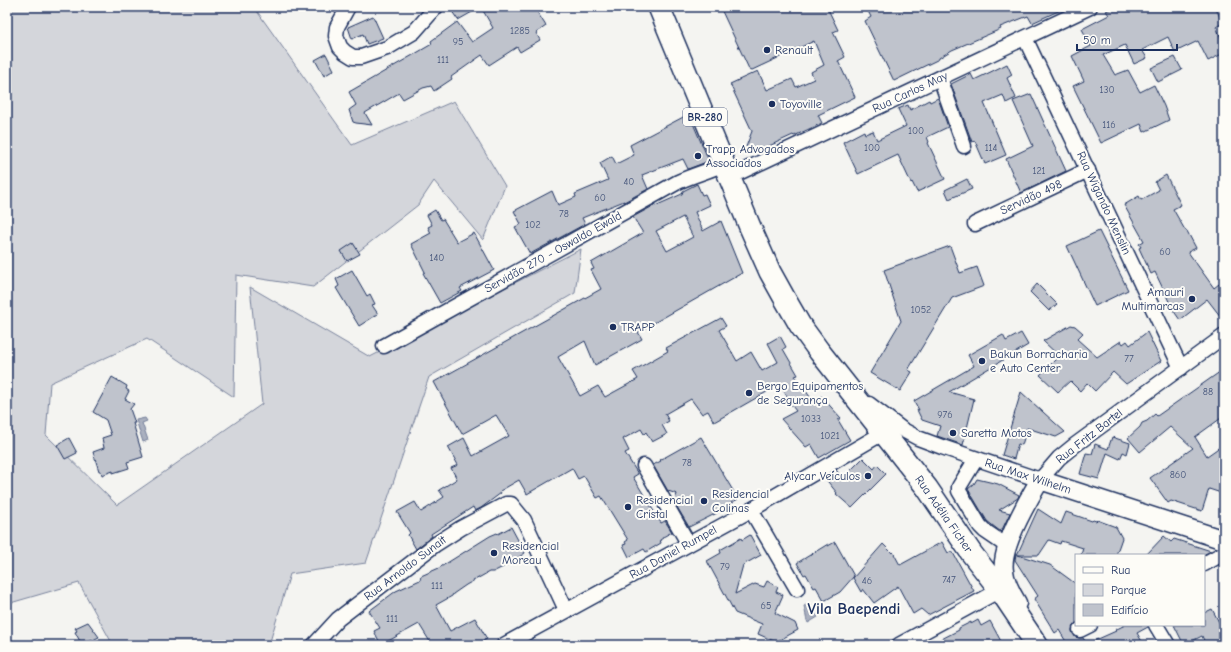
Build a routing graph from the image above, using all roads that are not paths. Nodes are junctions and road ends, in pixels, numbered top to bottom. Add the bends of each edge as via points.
1 (348, 7) edge
2 (436, 7) edge
3 (660, 7) edge
4 (1090, 7) edge
5 (1025, 38) junction
6 (940, 78) junction
7 (964, 146) dead end
8 (1088, 170) junction
9 (727, 171) junction
10 (975, 224) dead end
11 (1224, 336) edge
12 (384, 346) dead end
13 (1181, 368) junction
14 (846, 386) junction
15 (883, 433) junction
16 (976, 459) junction
17 (644, 466) dead end
18 (1040, 480) junction
19 (751, 510) junction
20 (1224, 540) edge
21 (688, 543) junction
22 (1007, 546) junction
23 (1224, 553) edge
24 (1205, 563) edge
25 (798, 589) dead end
26 (1000, 590) junction
27 (566, 610) junction
28 (1020, 619) junction
29 (1157, 626) edge
30 (314, 645) edge
31 (504, 645) edge
32 (899, 645) edge
33 (1036, 645) edge
34 (1168, 645) edge

1 - 2 street via 337,27 336,36 340,47 353,57 361,57 387,48 414,32
3 - 9 highway, BR-280
4 - 5 street, Rua Carlos May
5 - 6 street, Rua Carlos May
5 - 8 street, Rua Wigando Menslin
6 - 7 street
6 - 9 street, Rua Carlos May
8 - 10 street, Servidão 498
8 - 13 street, Rua Wigando Menslin
9 - 12 street, Servidão 270 - Oswaldo Ewald via 704,173 678,182
9 - 14 highway, BR-280 via 784,299 800,325
11 - 13 street, Rua Fritz Bartel
13 - 18 street, Rua Fritz Bartel via 1075,445 1059,458
14 - 15 highway, Rua Adélia Ficher
14 - 16 street, Rua Max Wilhelm via 903,430
15 - 19 street, Rua Daniel Rumpel
15 - 26 highway, Rua Adélia Ficher
16 - 18 street, Rua Max Wilhelm
16 - 22 street via 959,491 980,526
17 - 21 street
18 - 20 main road, Rua Max Wilhelm
18 - 22 main road, Rua Fritz Bartel
19 - 21 street, Rua Daniel Rumpel
19 - 25 street
21 - 27 street, Rua Daniel Rumpel
22 - 28 main road, Rua Fritz Bartel via 1004,571 1017,603
23 - 24 street
26 - 28 highway, Rua Adélia Ficher
26 - 32 street
27 - 30 street, Rua Arnoldo Sunait via 524,520 511,504 506,504 436,544 338,619
27 - 31 street, Rua Daniel Rumpel
28 - 33 highway, Rua Adélia Ficher
29 - 34 street

